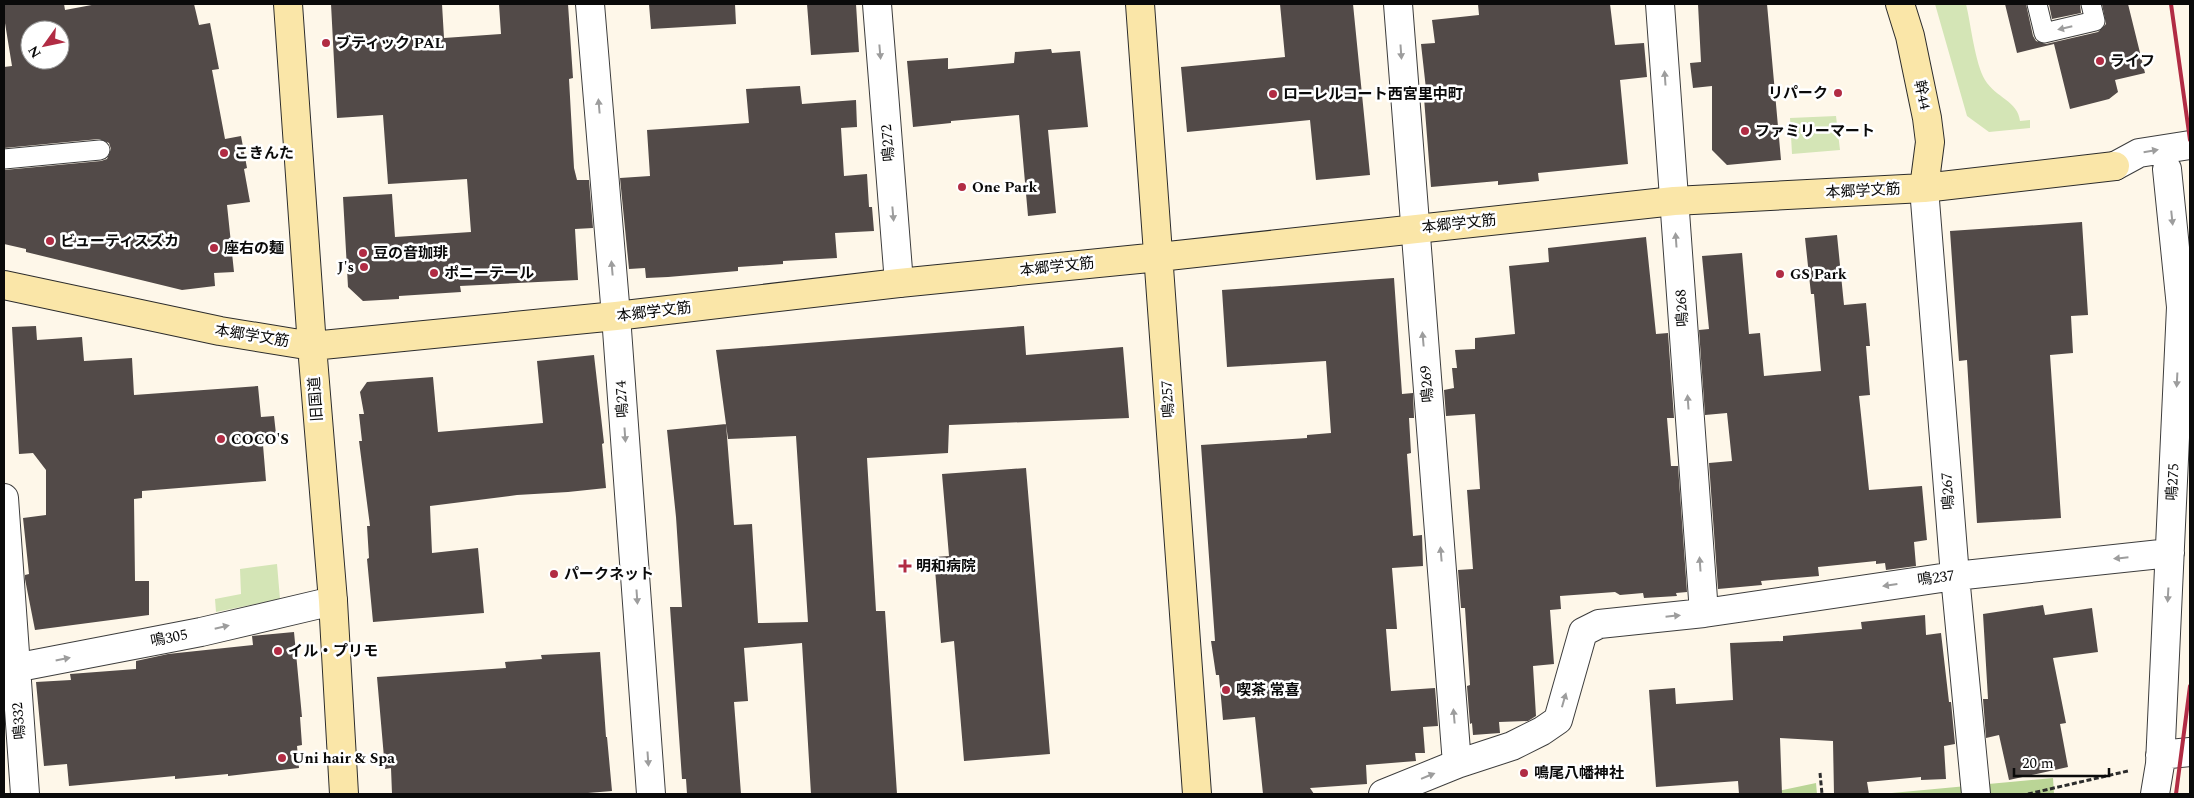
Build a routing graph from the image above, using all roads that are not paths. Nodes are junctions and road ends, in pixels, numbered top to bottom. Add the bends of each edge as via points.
1 (288, 4) edge
2 (590, 4) edge
3 (876, 4) edge
4 (1140, 4) edge
5 (1398, 4) edge
6 (1660, 4) edge
7 (1900, 4) edge
8 (2037, 4) edge
9 (2091, 4) edge
10 (2190, 145) edge
11 (100, 150) dead end
12 (4, 159) edge
13 (2115, 166) junction
14 (2179, 168) edge
15 (1924, 188) junction
16 (1674, 201) junction
17 (1414, 229) junction
18 (1159, 257) junction
19 (899, 283) junction
20 (4, 284) edge
21 (616, 316) junction
22 (312, 346) junction
23 (4, 498) edge
24 (2170, 552) junction
25 (1954, 576) junction
26 (333, 601) junction
27 (1704, 613) junction
28 (9, 669) edge
29 (2190, 752) edge
30 (2160, 760) junction
31 (1458, 764) junction
32 (25, 794) edge
33 (344, 794) edge
34 (651, 794) edge
35 (1196, 794) edge
36 (1383, 794) edge
37 (1976, 794) edge
38 (2154, 794) edge

1 - 22 street, 旧国道
21 -> 2 street, 鳴274
3 -> 19 street, 鳴272
4 - 18 street, 鳴257
5 -> 17 street, 鳴269
16 -> 6 street, 鳴268
7 - 15 street, 幹44 via 1927,118 1930,142
9 -> 8 lane via 2095,21 2044,33
13 -> 10 street, 本郷学文筋 via 2139,153
11 - 12 lane
13 - 14 street, 本郷学文筋 via 2140,172
13 - 15 street, 本郷学文筋
14 -> 24 street, 鳴275 via 2181,307
15 - 16 street, 本郷学文筋
15 - 25 street, 鳴267
16 - 17 street, 本郷学文筋
27 -> 16 street, 鳴268
17 - 18 street, 本郷学文筋
31 -> 17 street, 鳴269
18 - 19 street, 本郷学文筋
18 - 35 street, 鳴257
19 - 21 street, 本郷学文筋
20 - 22 street, 本郷学文筋 via 220,331
21 - 22 street, 本郷学文筋
21 -> 34 street, 鳴274
22 - 26 street, 旧国道
23 - 28 street, 鳴332
24 -> 25 street, 鳴237
24 -> 30 street, 鳴275
25 -> 27 street, 鳴237
25 - 37 street, 鳴267
28 -> 26 street, 鳴305 via 201,632
26 - 33 street, 旧国道
31 -> 27 street, 鳴237 via 1512,746 1558,720 1583,632 1599,624
28 - 32 street, 鳴332
29 - 30 street
30 - 38 street, 鳴275
36 -> 31 street, 鳴237

